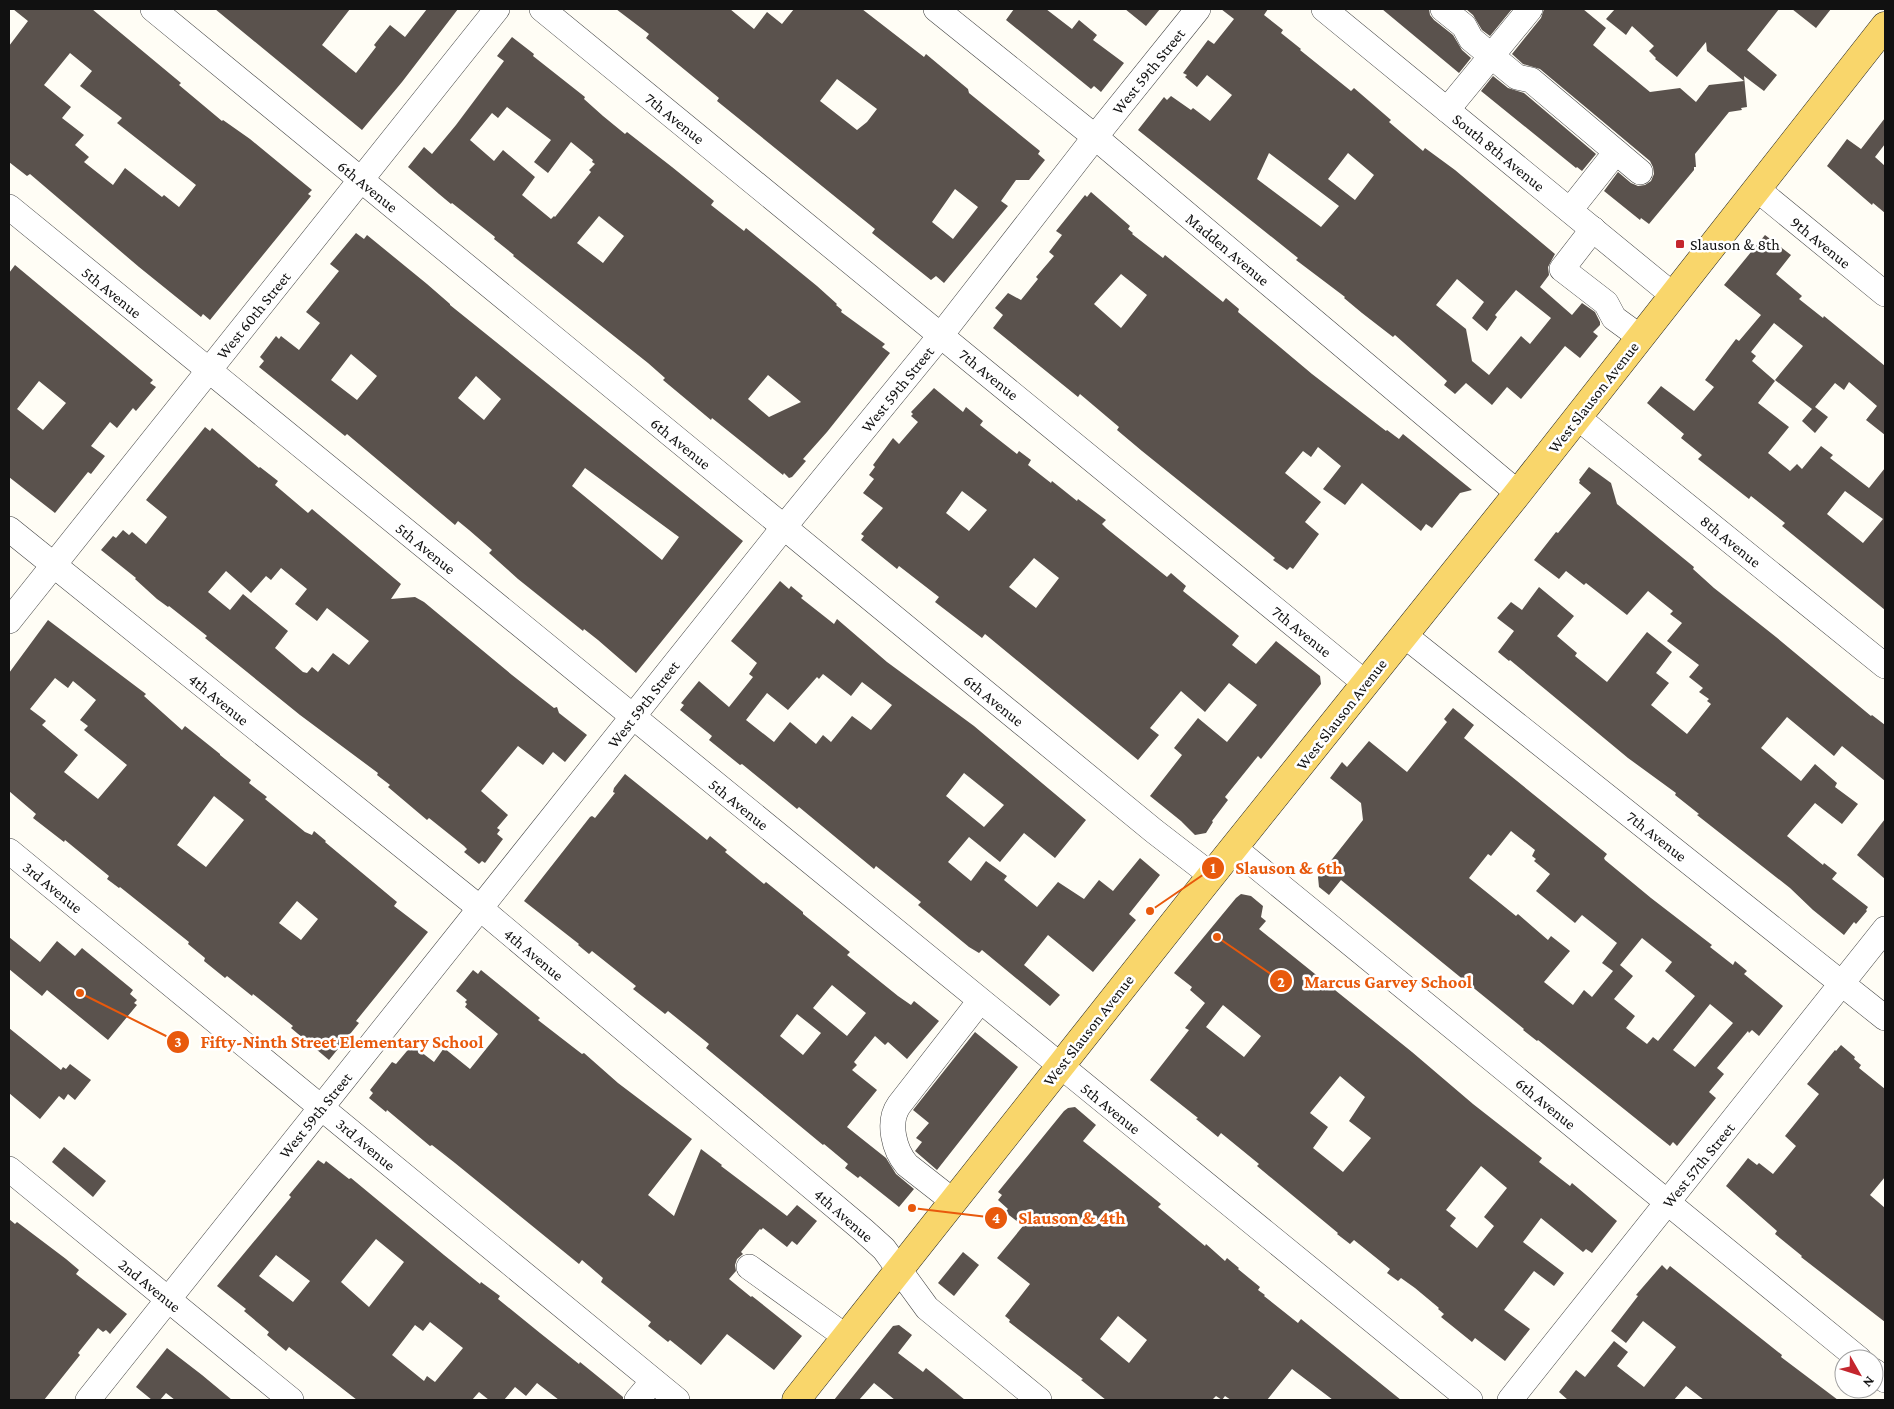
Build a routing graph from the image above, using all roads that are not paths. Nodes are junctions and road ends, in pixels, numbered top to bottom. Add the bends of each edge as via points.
1 (153, 9) edge
2 (497, 9) edge
3 (542, 9) edge
4 (936, 9) edge
5 (1198, 9) edge
6 (1325, 9) edge
7 (1443, 9) edge
8 (1530, 9) edge
9 (1885, 26) edge
10 (1492, 56) junction
11 (1448, 110) junction
12 (1095, 137) junction
13 (1616, 152) junction
14 (1640, 172) dead end
15 (361, 180) junction
16 (1758, 190) junction
17 (9, 208) edge
18 (1570, 210) junction
19 (1593, 229) junction
20 (1885, 294) edge
21 (1674, 296) junction
22 (940, 335) junction
23 (1640, 337) junction
24 (208, 370) junction
25 (1578, 416) junction
26 (1518, 493) junction
27 (784, 527) junction
28 (9, 528) edge
29 (53, 565) junction
30 (9, 621) edge
31 (1404, 635) junction
32 (1885, 666) edge
33 (1365, 683) junction
34 (633, 716) junction
35 (1234, 848) junction
36 (9, 851) edge
37 (1211, 875) junction
38 (481, 910) junction
39 (1885, 929) edge
40 (1842, 983) junction
41 (980, 1001) junction
42 (1885, 1018) edge
43 (1060, 1066) junction
44 (321, 1107) junction
45 (9, 1169) edge
46 (954, 1201) junction
47 (1668, 1202) junction
48 (750, 1267) dead end
49 (899, 1270) junction
50 (168, 1300) junction
51 (846, 1336) junction
52 (1847, 1349) edge
53 (653, 1381) junction
54 (88, 1400) edge
55 (291, 1400) edge
56 (638, 1400) edge
57 (677, 1400) edge
58 (796, 1400) edge
59 (1039, 1400) edge
60 (1470, 1400) edge
61 (1510, 1400) edge

1 - 15 street, 6th Avenue
2 - 15 street, West 60th Street
3 - 22 street, 7th Avenue
4 - 12 street, Madden Avenue
5 - 12 street, West 59th Street
6 - 11 street, South 8th Avenue
7 - 10 street
8 - 10 street
9 - 16 main road, West Slauson Avenue
10 - 11 street
10 - 13 street via 1517,76 1531,80
11 - 18 street, South 8th Avenue
12 - 22 street, West 59th Street
12 - 26 street, Madden Avenue
13 - 14 street
13 - 18 street
15 - 24 street, West 60th Street
15 - 27 street, 6th Avenue
16 - 20 street, 9th Avenue
16 - 21 main road, West Slauson Avenue
17 - 24 street, 5th Avenue
18 - 19 street, South 8th Avenue
19 - 21 street, South 8th Avenue
19 - 23 street via 1562,269 1606,303 1614,318
21 - 23 main road, West Slauson Avenue
22 - 27 street, West 59th Street
22 - 33 street, 7th Avenue
23 - 25 main road, West Slauson Avenue
24 - 29 street, West 60th Street
24 - 34 street, 5th Avenue
25 - 26 main road, West Slauson Avenue
25 - 32 street, 8th Avenue
26 - 31 main road, West Slauson Avenue
27 - 34 street, West 59th Street
27 - 37 street, 6th Avenue
28 - 29 street, 4th Avenue
29 - 30 street, West 60th Street
29 - 38 street, 4th Avenue
31 - 33 main road, West Slauson Avenue
31 - 40 street, 7th Avenue
33 - 35 main road, West Slauson Avenue
34 - 38 street, West 59th Street
34 - 41 street, 5th Avenue
35 - 37 main road, West Slauson Avenue
35 - 47 street, 6th Avenue
36 - 44 street, 3rd Avenue
37 - 43 main road, West Slauson Avenue
38 - 44 street, West 59th Street
38 - 49 street, 4th Avenue via 863,1230 884,1249
39 - 40 street, West 57th Street
40 - 42 street, 7th Avenue
40 - 47 street, West 57th Street
41 - 43 street, 5th Avenue
41 - 46 street via 899,1105 893,1118 895,1140 902,1160
43 - 46 main road, West Slauson Avenue
43 - 60 street, 5th Avenue
44 - 50 street, West 59th Street
44 - 53 street, 3rd Avenue
45 - 50 street, 2nd Avenue
46 - 49 main road, West Slauson Avenue
47 - 52 street, 6th Avenue
47 - 61 street, West 57th Street
48 - 51 street
49 - 51 main road, West Slauson Avenue
49 - 59 street, 4th Avenue via 928,1308
50 - 54 street, West 59th Street
50 - 55 street, 2nd Avenue
51 - 58 main road, West Slauson Avenue
53 - 56 street
53 - 57 street, 3rd Avenue

